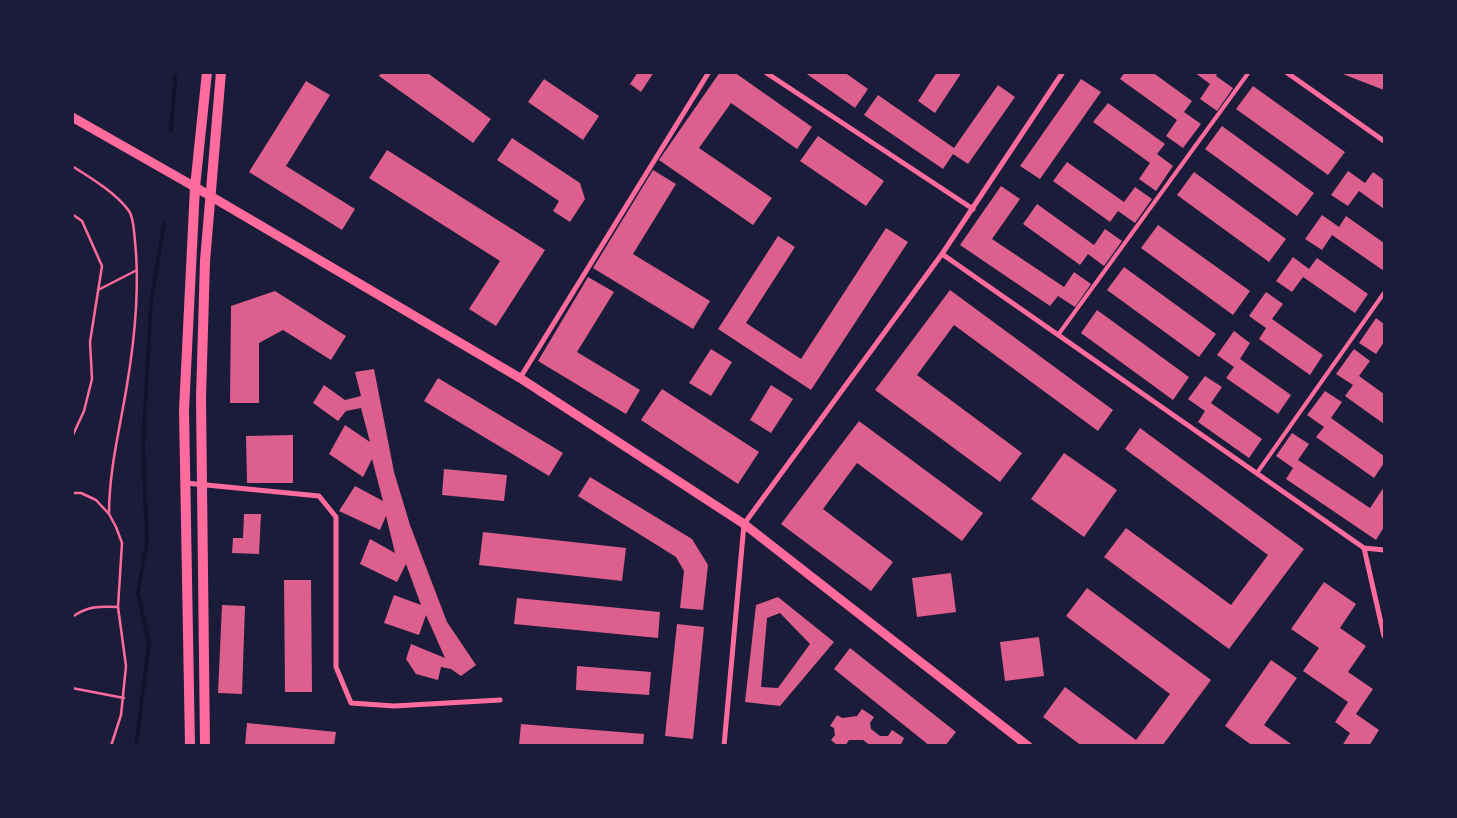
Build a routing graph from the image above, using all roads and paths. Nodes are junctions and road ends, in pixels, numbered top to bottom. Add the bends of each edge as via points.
1 (207, 72) edge
2 (222, 72) edge
3 (709, 72) edge
4 (765, 72) edge
5 (1063, 72) edge
6 (1249, 72) edge
7 (1286, 72) edge
8 (72, 117) edge
9 (1384, 142) edge
10 (72, 166) edge
11 (195, 187) junction
12 (212, 196) junction
13 (973, 209) junction
14 (72, 214) edge
15 (942, 254) junction
16 (138, 270) junction
17 (98, 290) junction
18 (1384, 293) edge
19 (1058, 335) junction
20 (520, 378) junction
21 (72, 437) edge
22 (1257, 473) junction
23 (186, 483) junction
24 (203, 485) junction
25 (72, 493) edge
26 (109, 514) junction
27 (744, 524) junction
28 (1364, 548) junction
29 (1384, 550) edge
30 (118, 607) junction
31 (72, 617) edge
32 (1384, 636) edge
33 (72, 688) edge
34 (124, 698) junction
35 (500, 700) dead end
36 (111, 746) edge
37 (190, 746) edge
38 (205, 746) edge
39 (724, 746) edge
40 (1028, 746) edge

1 - 11 main road
2 - 12 main road
3 - 20 street
4 - 13 street
5 - 13 street
6 - 19 lane
7 - 9 street
8 - 11 street
10 - 16 path via 109,192 130,212
11 - 12 street
11 - 23 main road via 184,410
12 - 20 street
12 - 24 main road via 201,398
13 - 15 street
14 - 17 path via 82,220 102,266
15 - 19 street
15 - 27 street
16 - 17 path
16 - 26 path via 138,296 113,460
17 - 21 path via 90,342 92,379 84,411
18 - 22 lane
19 - 22 street
20 - 27 street
22 - 28 street
23 - 24 street
23 - 37 main road
24 - 35 street via 319,496 336,517 336,667 351,703 394,706
24 - 38 main road
25 - 26 path via 81,493 96,500
26 - 30 path via 122,543
27 - 39 street
27 - 40 street
28 - 29 street
28 - 32 street
30 - 31 path via 98,606
30 - 34 path via 126,666
33 - 34 path
34 - 36 path

